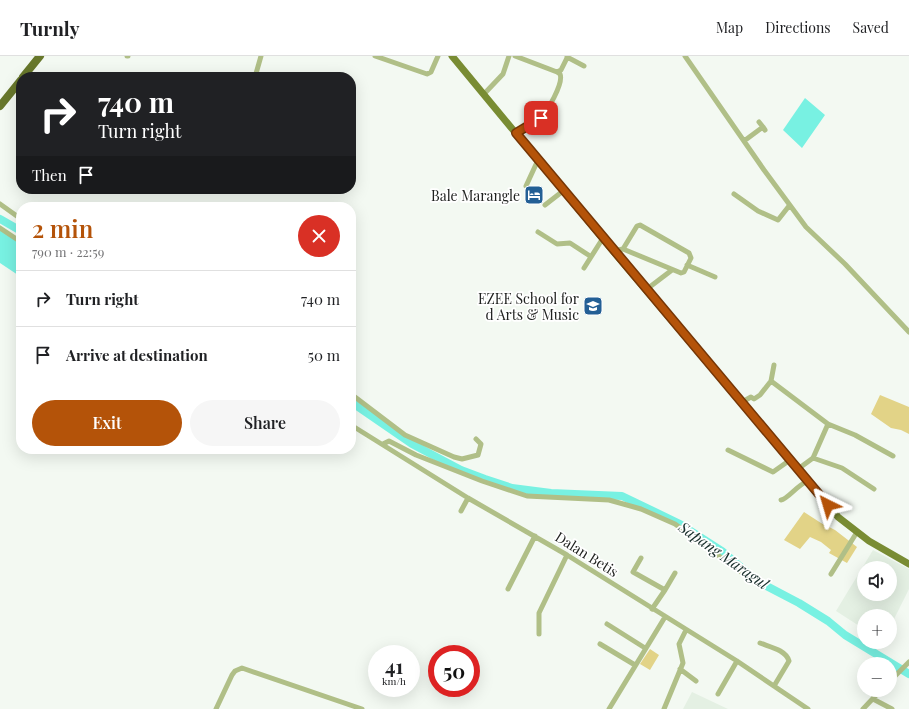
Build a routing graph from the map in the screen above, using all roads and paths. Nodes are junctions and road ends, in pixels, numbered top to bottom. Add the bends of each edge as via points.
1 (40, 56) edge
2 (261, 56) edge
3 (375, 56) edge
4 (438, 56) edge
5 (452, 56) edge
6 (509, 56) edge
7 (515, 56) edge
8 (686, 56) edge
9 (522, 57) edge
10 (568, 57) edge
11 (584, 66) dead end
12 (27, 72) edge
13 (256, 72) edge
14 (557, 72) junction
15 (16, 86) edge
16 (484, 94) junction
17 (0, 106) edge
18 (759, 122) dead end
19 (516, 133) junction
20 (744, 141) junction
21 (538, 160) junction
22 (526, 186) dead end
23 (564, 191) junction
24 (734, 194) dead end
25 (0, 204) edge
26 (545, 206) dead end
27 (789, 206) junction
28 (16, 215) edge
29 (0, 228) edge
30 (538, 232) dead end
31 (603, 238) junction
32 (16, 239) edge
33 (623, 249) junction
34 (613, 251) junction
35 (590, 256) junction
36 (687, 265) junction
37 (584, 268) dead end
38 (672, 270) junction
39 (715, 277) dead end
40 (647, 289) junction
41 (909, 332) edge
42 (774, 365) dead end
43 (771, 381) junction
44 (356, 398) edge
45 (742, 402) junction
46 (828, 424) junction
47 (356, 428) edge
48 (476, 440) dead end
49 (383, 444) junction
50 (728, 450) dead end
51 (893, 456) dead end
52 (813, 458) junction
53 (790, 460) junction
54 (798, 468) junction
55 (808, 480) junction
56 (874, 489) dead end
57 (468, 498) junction
58 (781, 500) dead end
59 (461, 511) dead end
60 (857, 532) junction
61 (535, 536) junction
62 (567, 555) junction
63 (641, 558) dead end
64 (909, 564) edge
65 (675, 573) dead end
66 (831, 574) dead end
67 (759, 585) dead end
68 (508, 589) dead end
69 (664, 590) junction
70 (652, 609) junction
71 (665, 617) junction
72 (607, 624) dead end
73 (686, 630) junction
74 (539, 634) dead end
75 (760, 643) dead end
76 (600, 644) dead end
77 (646, 648) junction
78 (737, 661) junction
79 (908, 664) edge
80 (635, 665) junction
81 (680, 669) junction
82 (897, 674) edge
83 (696, 680) dead end
84 (774, 686) junction
85 (718, 694) dead end
86 (873, 699) joint
87 (216, 709) edge
88 (362, 709) edge
89 (609, 709) edge
90 (664, 709) edge
91 (808, 709) edge
92 (863, 709) edge
93 (892, 709) edge

1 - 12 highway
2 - 13 street
3 - 4 street via 427,74 432,72
5 - 16 main road
6 - 16 street via 503,74
7 - 9 street
8 - 20 street
9 - 14 street
10 - 11 street
10 - 14 street via 562,70
14 - 19 street via 561,80 548,109 534,123
15 - 17 highway
16 - 19 main road
18 - 20 street via 764,128
19 - 21 main road
20 - 27 street
21 - 22 street
21 - 23 main road
23 - 26 street
23 - 31 main road
24 - 27 street via 758,211 778,220
25 - 28 street
27 - 41 street via 806,227
29 - 32 street
30 - 35 street via 557,244 570,243
31 - 34 main road
31 - 35 street
33 - 34 street
33 - 36 street via 637,226 642,226 692,255
33 - 38 street
34 - 40 main road
35 - 37 street
36 - 38 street via 681,273
36 - 39 street
38 - 40 street
40 - 45 main road
42 - 43 street
43 - 45 street via 760,395
43 - 46 street
44 - 48 street via 405,435 454,458 462,459 478,454 481,444
45 - 53 main road
46 - 51 street
46 - 52 street
47 - 49 street, Dalan Betis
49 - 57 street, Dalan Betis
49 - 67 street via 389,441 482,482 527,496 609,500 641,509 675,524
50 - 53 street via 774,472
52 - 54 street
52 - 56 street via 842,468
53 - 54 main road
54 - 55 main road
55 - 58 street via 795,487 784,500
55 - 60 main road via 838,517
57 - 59 street
57 - 61 street, Dalan Betis
60 - 64 main road
60 - 66 street
61 - 62 street, Dalan Betis
61 - 68 street
62 - 70 street, Dalan Betis
62 - 74 street via 539,612
63 - 69 street via 633,572
65 - 69 street
69 - 70 street
70 - 71 street, Dalan Betis
71 - 73 street, Dalan Betis
71 - 77 street
72 - 77 street
73 - 78 street, Dalan Betis
73 - 81 street via 680,640 683,660
75 - 84 street via 788,657 789,661
76 - 80 street
77 - 80 street
78 - 84 street, Dalan Betis
78 - 85 street
79 - 82 street
80 - 89 street
81 - 83 street
81 - 90 street
84 - 91 street, Dalan Betis
86 - 92 street
86 - 93 street
87 - 88 street via 235,671 242,668

